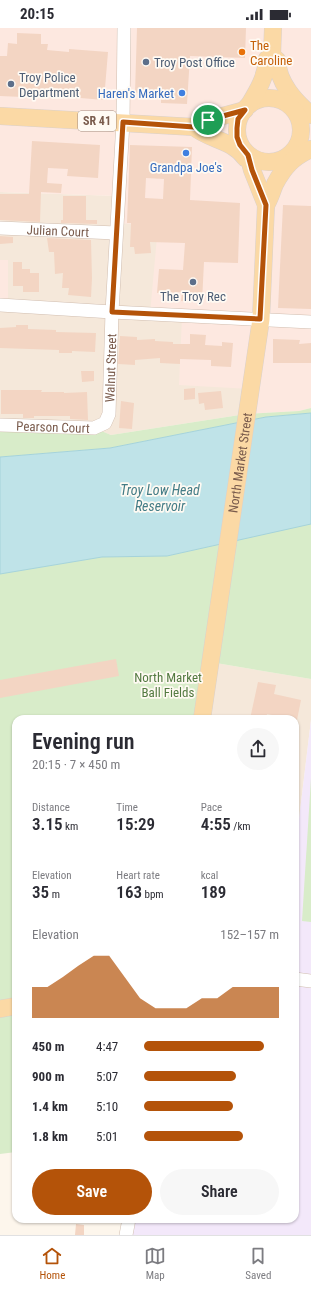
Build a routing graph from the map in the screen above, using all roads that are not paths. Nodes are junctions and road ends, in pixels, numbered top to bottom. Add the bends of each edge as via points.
1 (124, 28) edge
2 (273, 28) edge
3 (272, 56) junction
4 (247, 107) junction
5 (303, 115) edge
6 (0, 116) edge
7 (123, 122) junction
8 (194, 127) junction
9 (243, 154) junction
10 (295, 156) edge
11 (266, 205) junction
12 (0, 228) edge
13 (116, 233) junction
14 (0, 305) edge
15 (112, 312) junction
16 (260, 319) junction
17 (311, 322) edge
18 (105, 423) joint
19 (0, 425) edge
20 (203, 715) edge
21 (299, 980) edge
22 (311, 981) edge
23 (12, 1007) edge
24 (0, 1009) edge
25 (128, 1223) edge
26 (126, 1235) edge

1 - 7 street, Walnut Street
2 - 3 main road
3 - 4 main road via 268,59 257,92
3 - 5 main road via 277,60 277,67
4 - 5 main road via 259,100 270,98 280,100
4 - 8 main road
4 - 9 main road via 238,119 237,128 237,137
5 - 10 main road
6 - 7 main road, SR 41
7 - 8 main road, SR 41
7 - 13 street, Walnut Street
8 - 9 main road
9 - 10 main road via 268,162
9 - 11 main road
10 - 11 main road
11 - 16 main road, North Market Street
12 - 13 street, Julian Court
13 - 15 street, Walnut Street
14 - 15 street
15 - 16 street
15 - 18 street, Walnut Street via 110,414
16 - 17 street
16 - 20 main road, North Market Street
18 - 19 street, Pearson Court via 94,428
21 - 22 street
23 - 24 main road
25 - 26 street

